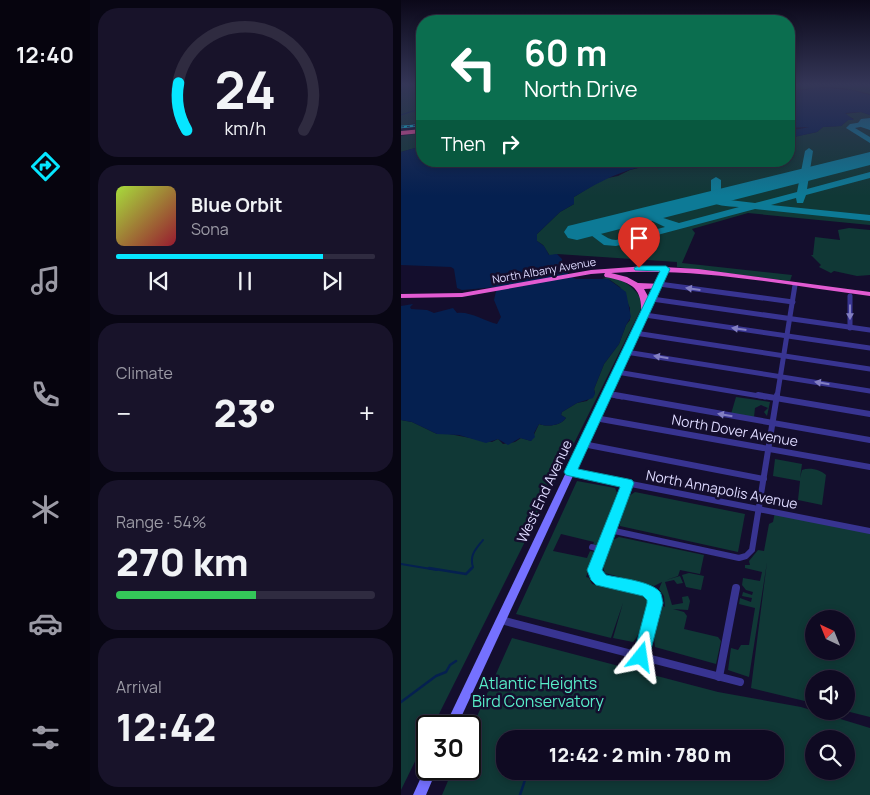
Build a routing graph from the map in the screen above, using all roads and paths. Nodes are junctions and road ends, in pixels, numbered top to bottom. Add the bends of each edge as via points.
1 (416, 131) edge
2 (401, 132) edge
3 (665, 271) junction
4 (585, 275) junction
5 (634, 285) junction
6 (659, 285) junction
7 (795, 286) junction
8 (870, 294) edge
9 (850, 296) junction
10 (401, 298) edge
11 (870, 298) edge
12 (652, 299) junction
13 (793, 302) junction
14 (645, 315) junction
15 (790, 319) junction
16 (850, 328) junction
17 (870, 330) edge
18 (635, 333) junction
19 (787, 336) junction
20 (870, 348) edge
21 (626, 352) junction
22 (784, 356) junction
23 (870, 369) edge
24 (617, 372) junction
25 (781, 376) junction
26 (870, 391) edge
27 (607, 394) junction
28 (777, 399) junction
29 (870, 414) edge
30 (595, 418) junction
31 (773, 423) junction
32 (870, 440) edge
33 (583, 444) junction
34 (769, 449) junction
35 (870, 467) edge
36 (570, 472) junction
37 (764, 478) junction
38 (628, 483) junction
39 (758, 509) junction
40 (610, 530) junction
41 (870, 531) edge
42 (591, 549) dead end
43 (601, 551) junction
44 (736, 588) dead end
45 (501, 620) junction
46 (641, 657) junction
47 (719, 677) junction
48 (740, 682) dead end
49 (456, 715) edge
50 (426, 780) edge
51 (419, 795) edge

1 - 2 highway
3 - 4 highway, North Albany Avenue
3 - 6 main road, West End Avenue
3 - 7 highway, North Albany Avenue
4 - 5 highway via 620,276
4 - 10 highway, North Albany Avenue via 456,299
5 - 6 highway
5 - 14 highway via 645,297
6 - 12 main road, West End Avenue
13 -> 6 street
7 - 8 highway, North Albany Avenue
7 - 9 highway, North Albany Avenue
7 - 13 street
9 - 11 highway, North Albany Avenue
9 -> 16 street
12 - 14 main road, West End Avenue
12 - 15 street
13 - 15 street
14 - 18 main road, West End Avenue
19 -> 14 street
15 - 16 street
15 - 19 street
16 - 17 street
18 - 21 main road, West End Avenue
18 - 22 street
19 - 20 street
19 - 22 street
21 - 24 main road, West End Avenue
25 -> 21 street
22 - 23 street
22 - 25 street
24 - 27 main road, West End Avenue
24 - 28 street
26 -> 25 street
25 - 28 street
27 - 30 main road, West End Avenue
31 -> 27 street
28 - 29 street
28 - 31 street
30 - 33 main road, West End Avenue
30 - 34 street, North Dover Avenue
31 - 32 street
31 - 34 street
33 - 36 main road, West End Avenue
33 - 37 street
34 - 35 street, North Dover Avenue
34 - 37 street
36 - 38 street, North Annapolis Avenue
36 - 45 main road, West End Avenue
37 - 39 street
38 - 39 street, North Annapolis Avenue
38 - 40 street
39 - 40 street via 751,550 741,558 717,556
39 - 41 street, North Annapolis Avenue
40 - 43 street
42 - 43 street
43 - 46 street via 595,570 598,578 647,591 655,598
44 - 47 street
45 - 46 street
45 - 49 main road, West End Avenue
46 - 47 street
47 - 48 street
50 - 51 main road

